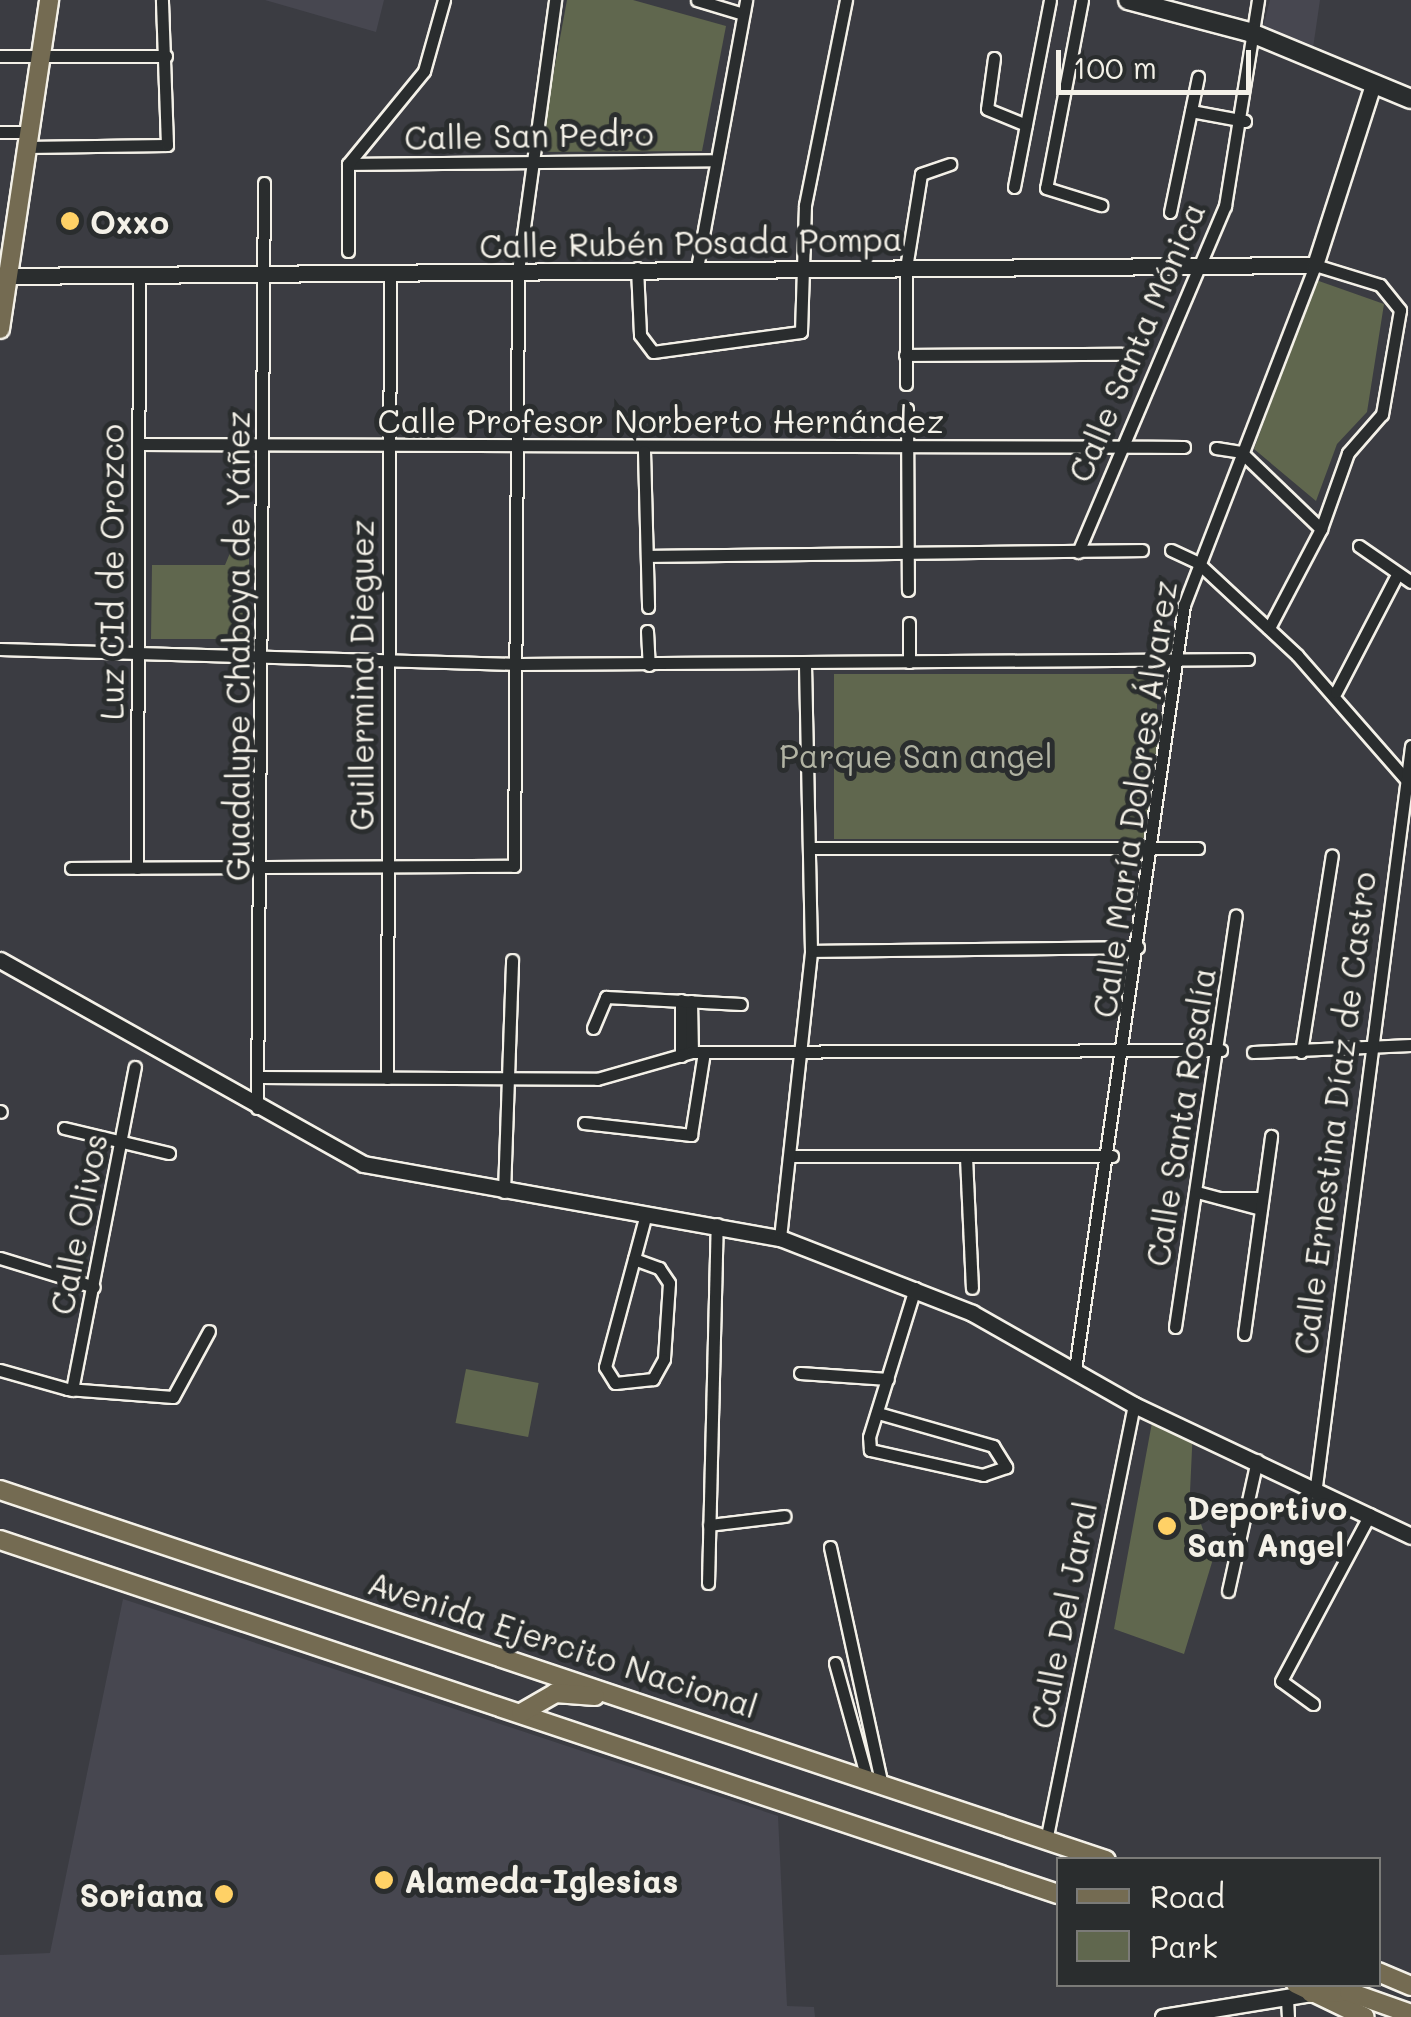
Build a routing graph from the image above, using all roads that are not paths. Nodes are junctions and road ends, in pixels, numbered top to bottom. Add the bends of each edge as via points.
1 (48, 0) edge
2 (162, 0) edge
3 (444, 0) edge
4 (555, 0) edge
5 (697, 0) edge
6 (746, 0) edge
7 (846, 0) edge
8 (1050, 0) edge
9 (1082, 0) edge
10 (1128, 0) edge
11 (1258, 0) edge
12 (1169, 5) edge
13 (743, 14) junction
14 (1249, 32) junction
15 (0, 56) edge
16 (40, 56) junction
17 (166, 56) junction
18 (994, 58) dead end
19 (1198, 77) dead end
20 (1373, 84) junction
21 (1411, 100) edge
22 (1191, 112) junction
23 (1245, 121) junction
24 (1026, 125) junction
25 (0, 132) edge
26 (26, 139) junction
27 (711, 160) junction
28 (526, 162) junction
29 (348, 164) junction
30 (950, 164) dead end
31 (264, 183) dead end
32 (1014, 187) dead end
33 (1101, 205) dead end
34 (1170, 212) dead end
35 (348, 252) dead end
36 (1204, 263) junction
37 (1314, 265) junction
38 (637, 268) junction
39 (697, 268) junction
40 (906, 268) junction
41 (804, 269) junction
42 (518, 271) junction
43 (390, 273) junction
44 (264, 274) junction
45 (4, 276) edge
46 (138, 276) junction
47 (0, 330) edge
48 (1121, 354) dead end
49 (905, 355) junction
50 (906, 384) dead end
51 (907, 409) dead end
52 (138, 444) junction
53 (266, 446) junction
54 (390, 447) junction
55 (1184, 447) dead end
56 (906, 448) junction
57 (1216, 448) dead end
58 (518, 450) junction
59 (644, 450) junction
60 (1118, 450) junction
61 (1242, 452) junction
62 (1322, 530) junction
63 (1359, 546) dead end
64 (1142, 550) dead end
65 (1171, 550) dead end
66 (1078, 552) junction
67 (908, 554) junction
68 (647, 556) junction
69 (1197, 562) junction
70 (1397, 575) junction
71 (1411, 582) edge
72 (908, 590) dead end
73 (648, 608) dead end
74 (908, 623) dead end
75 (1268, 628) junction
76 (647, 631) dead end
77 (0, 649) edge
78 (138, 652) junction
79 (264, 655) junction
80 (1174, 658) junction
81 (390, 659) junction
82 (1248, 659) dead end
83 (806, 662) junction
84 (909, 662) junction
85 (519, 664) junction
86 (649, 665) junction
87 (1336, 692) junction
88 (1411, 746) edge
89 (1407, 780) edge
90 (811, 848) junction
91 (1151, 848) junction
92 (1198, 848) dead end
93 (1332, 854) dead end
94 (71, 868) dead end
95 (137, 868) junction
96 (264, 870) junction
97 (388, 871) junction
98 (1236, 916) dead end
99 (1138, 947) junction
100 (811, 951) junction
101 (0, 960) edge
102 (512, 960) dead end
103 (686, 1001) junction
104 (742, 1004) dead end
105 (593, 1028) dead end
106 (1411, 1045) edge
107 (1221, 1050) junction
108 (1369, 1051) junction
109 (1126, 1052) junction
110 (1253, 1052) dead end
111 (1301, 1052) junction
112 (692, 1053) junction
113 (804, 1055) junction
114 (135, 1067) dead end
115 (260, 1077) junction
116 (387, 1078) junction
117 (508, 1082) junction
118 (257, 1108) junction
119 (584, 1123) dead end
120 (64, 1128) dead end
121 (1272, 1136) dead end
122 (122, 1144) junction
123 (168, 1153) dead end
124 (792, 1156) junction
125 (1112, 1156) junction
126 (966, 1157) junction
127 (504, 1192) junction
128 (1197, 1192) junction
129 (1262, 1204) junction
130 (646, 1214) junction
131 (717, 1224) junction
132 (780, 1238) junction
133 (0, 1258) edge
134 (634, 1259) junction
135 (94, 1288) junction
136 (915, 1288) junction
137 (972, 1288) dead end
138 (1175, 1327) dead end
139 (208, 1331) dead end
140 (1244, 1334) dead end
141 (0, 1370) edge
142 (1075, 1370) junction
143 (800, 1373) dead end
144 (888, 1379) junction
145 (72, 1390) junction
146 (1134, 1405) junction
147 (878, 1413) junction
148 (1256, 1460) junction
149 (1316, 1486) junction
150 (0, 1490) edge
151 (1370, 1514) junction
152 (784, 1516) dead end
153 (709, 1525) junction
154 (1411, 1536) edge
155 (0, 1540) edge
156 (830, 1546) dead end
157 (708, 1583) dead end
158 (1228, 1591) dead end
159 (835, 1662) dead end
160 (613, 1691) junction
161 (1313, 1704) dead end
162 (521, 1713) junction
163 (873, 1777) junction
164 (1047, 1836) junction
165 (1099, 1857) edge
166 (1056, 1893) edge
167 (1381, 1973) edge
168 (1411, 1986) edge
169 (1298, 1992) edge
170 (1216, 2013) edge
171 (1411, 2014) edge
172 (1163, 2017) edge
173 (1288, 2017) edge
174 (1366, 2017) edge

1 - 16 main road
2 - 17 street
3 - 29 street via 424,71
4 - 28 street
5 - 13 street
6 - 13 street
7 - 41 street via 805,206
8 - 24 street
9 - 33 street via 1046,188
10 - 12 main road
11 - 14 street, Calle Santa Mónica
12 - 14 main road
13 - 27 street
14 - 20 main road
14 - 23 street, Calle Santa Mónica
15 - 16 street
16 - 17 street
16 - 26 main road
17 - 26 street via 167,145
18 - 24 street via 987,109
19 - 22 street
20 - 21 main road
20 - 37 street, Calle María Dolores Álvarez
22 - 23 street
22 - 34 street
23 - 36 street, Calle Santa Mónica
24 - 32 street
25 - 26 street
26 - 45 main road
27 - 28 street, Calle San Pedro
27 - 39 street
28 - 29 street, Calle San Pedro
28 - 42 street
29 - 35 street
30 - 40 street via 920,174
31 - 44 street, Guadalupe Chaboya de Yáñez
36 - 37 street, Calle Rubén Posada Pompa
36 - 40 street, Calle Rubén Posada Pompa
36 - 60 street, Calle Santa Mónica
37 - 61 street, Calle María Dolores Álvarez
37 - 62 street, Calle Rubén Posada Pompa via 1380,285 1400,310 1384,406 1348,453
38 - 39 street, Calle Rubén Posada Pompa
38 - 41 street via 640,335 657,352 796,336
38 - 42 street, Calle Rubén Posada Pompa
39 - 41 street, Calle Rubén Posada Pompa
40 - 41 street, Calle Rubén Posada Pompa
40 - 49 street
42 - 43 street, Calle Rubén Posada Pompa
42 - 58 street
43 - 44 street, Calle Rubén Posada Pompa
43 - 54 street, Guillermina Dieguez
44 - 46 street, Calle Rubén Posada Pompa
44 - 53 street, Guadalupe Chaboya de Yáñez
45 - 46 street, Calle Rubén Posada Pompa
45 - 47 main road
46 - 52 street, Luz CId de Orozco
48 - 49 street
49 - 50 street
51 - 56 street
52 - 53 street, Calle Profesor Norberto Hernández
52 - 78 street, Luz CId de Orozco
53 - 54 street, Calle Profesor Norberto Hernández
53 - 79 street, Guadalupe Chaboya de Yáñez
54 - 58 street, Calle Profesor Norberto Hernández
54 - 81 street, Guillermina Dieguez
55 - 60 street, Calle Profesor Norberto Hernández
56 - 59 street, Calle Profesor Norberto Hernández
56 - 60 street, Calle Profesor Norberto Hernández
56 - 67 street
57 - 61 street
58 - 59 street, Calle Profesor Norberto Hernández
58 - 85 street
59 - 68 street
60 - 66 street, Calle Santa Mónica
61 - 62 street
61 - 69 street, Calle María Dolores Álvarez
62 - 75 street
63 - 70 street
64 - 66 street
65 - 69 street
66 - 67 street
67 - 68 street
67 - 72 street
68 - 73 street
69 - 75 street
69 - 80 street, Calle María Dolores Álvarez
70 - 71 street
70 - 87 street
74 - 84 street
75 - 87 street
76 - 86 street
77 - 78 street
78 - 79 street
78 - 95 street, Luz CId de Orozco
79 - 81 street
79 - 96 street, Guadalupe Chaboya de Yáñez
80 - 82 street
80 - 84 street
80 - 91 street, Calle María Dolores Álvarez
81 - 85 street
81 - 97 street, Guillermina Dieguez
83 - 84 street
83 - 86 street
83 - 90 street
85 - 86 street
85 - 97 street via 511,869
87 - 89 street
88 - 89 street, Calle Ernestina Díaz de Castro
89 - 108 street, Calle Ernestina Díaz de Castro
90 - 91 street
90 - 100 street
91 - 92 street
91 - 99 street, Calle María Dolores Álvarez
93 - 111 street
94 - 95 street
95 - 96 street
96 - 97 street
96 - 115 street, Guadalupe Chaboya de Yáñez
97 - 116 street, Guillermina Dieguez
98 - 107 street, Calle Santa Rosalía
99 - 100 street
99 - 109 street, Calle María Dolores Álvarez
100 - 113 street
101 - 118 street
102 - 117 street
103 - 104 street
103 - 105 street via 606,997
103 - 112 street
106 - 108 street
107 - 109 street
107 - 128 street, Calle Santa Rosalía
108 - 111 street
108 - 149 street, Calle Ernestina Díaz de Castro
109 - 113 street
109 - 125 street, Calle María Dolores Álvarez
110 - 111 street
112 - 113 street
112 - 117 street via 597,1079
112 - 119 street via 691,1135
113 - 124 street
114 - 122 street, Calle Olivos
115 - 116 street
115 - 118 street, Guadalupe Chaboya de Yáñez
116 - 117 street
117 - 127 street
118 - 127 street via 363,1164
120 - 122 street
121 - 129 street
122 - 123 street
122 - 135 street, Calle Olivos
124 - 126 street
124 - 132 street
125 - 126 street
125 - 142 street, Calle María Dolores Álvarez
126 - 137 street
127 - 130 street
128 - 129 street
128 - 138 street, Calle Santa Rosalía
129 - 140 street
130 - 131 street
130 - 134 street
131 - 132 street
131 - 153 street
132 - 136 street
133 - 135 street
134 - 134 street via 659,1268 669,1283 664,1359 653,1379 615,1383 605,1367
135 - 145 street, Calle Olivos
136 - 142 street
136 - 144 street
139 - 145 street via 179,1394
141 - 145 street
142 - 146 street
143 - 144 street
144 - 147 street
146 - 148 street
146 - 164 street, Calle Del Jaral
147 - 147 street via 869,1437 875,1454 983,1475 1006,1468 993,1446
148 - 149 street
148 - 158 street
149 - 151 street
150 - 160 main road, Avenida Ejercito Nacional
151 - 154 street
151 - 161 street via 1281,1681
152 - 153 street
153 - 157 street
155 - 162 main road
156 - 163 street
159 - 163 street
160 - 162 main road via 555,1693
160 - 163 main road, Avenida Ejercito Nacional
162 - 166 main road
163 - 164 main road, Avenida Ejercito Nacional
164 - 165 main road, Avenida Ejercito Nacional
167 - 168 main road
169 - 170 street
169 - 171 main road via 1349,1992
169 - 173 street
169 - 174 main road
170 - 172 street

